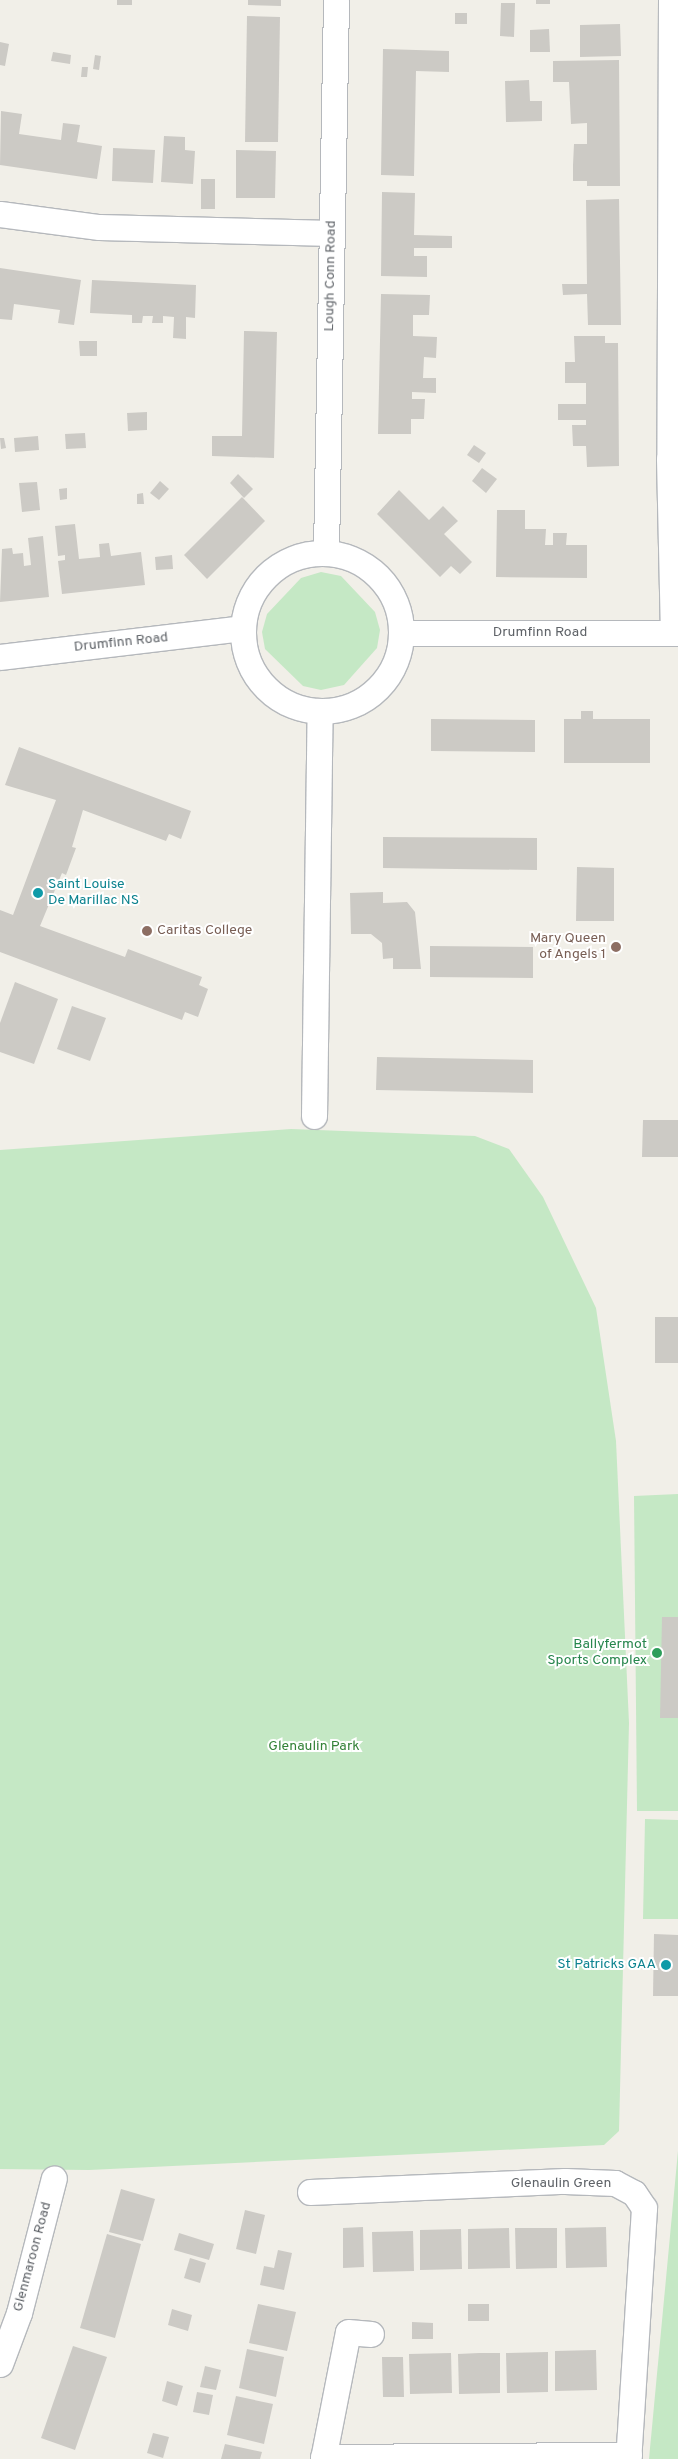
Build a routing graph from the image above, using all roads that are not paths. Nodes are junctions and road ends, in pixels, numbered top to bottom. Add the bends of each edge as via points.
1 (336, 0) edge
2 (671, 0) edge
3 (0, 214) edge
4 (332, 233) junction
5 (674, 293) edge
6 (326, 552) junction
7 (242, 628) junction
8 (402, 633) junction
9 (676, 633) edge
10 (0, 657) edge
11 (320, 711) junction
12 (314, 1116) dead end
13 (54, 2178) dead end
14 (310, 2192) dead end
15 (371, 2334) dead end
16 (0, 2364) edge
17 (629, 2457) edge
18 (323, 2458) edge

1 - 4 street, Lough Conn Road
2 - 5 street
3 - 4 street via 99,227
4 - 6 street, Lough Conn Road
5 - 9 street via 669,459
6 - 7 street via 301,554 278,565 266,576 247,604
6 - 8 street via 350,557 377,575 388,587 398,609
7 - 10 street, Drumfinn Road
7 - 11 street via 245,653 256,676 273,695 295,707
8 - 9 street, Drumfinn Road
8 - 11 street via 397,658 385,680 368,697 345,708
11 - 12 street
13 - 16 street, Glenmaroon Road via 19,2313
14 - 17 street, Glenaulin Green via 565,2181 615,2183 634,2193 644,2208
15 - 18 street, Glenaulin Green via 348,2332
17 - 18 street, Glenaulin Green

